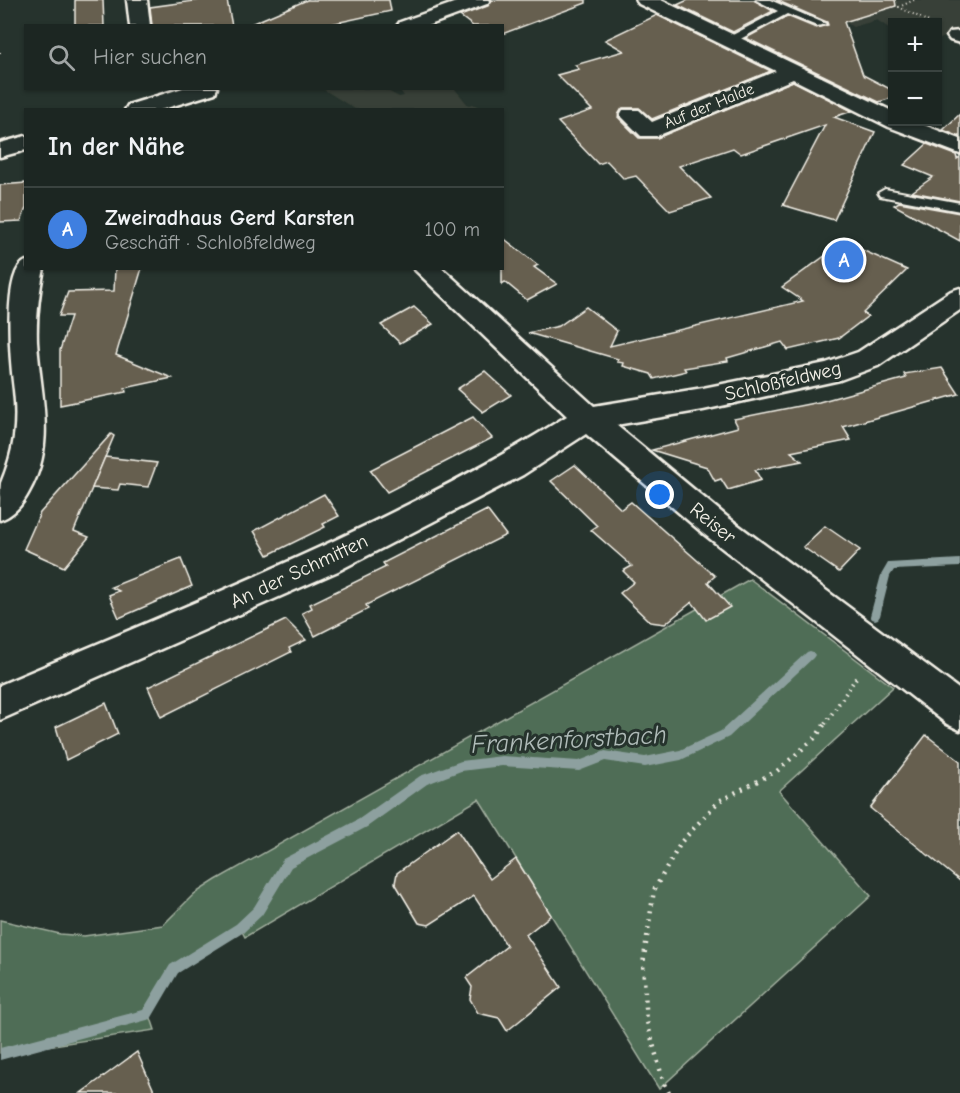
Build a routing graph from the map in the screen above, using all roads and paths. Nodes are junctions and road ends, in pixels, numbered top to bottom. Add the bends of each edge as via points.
1 (137, 0) edge
2 (480, 0) edge
3 (646, 0) edge
4 (761, 0) edge
5 (914, 0) edge
6 (785, 11) junction
7 (921, 18) edge
8 (140, 24) edge
9 (413, 24) edge
10 (821, 24) dead end
11 (729, 41) junction
12 (0, 52) edge
13 (0, 56) edge
14 (792, 72) junction
15 (202, 90) edge
16 (178, 99) edge
17 (144, 108) edge
18 (631, 115) dead end
19 (888, 117) edge
20 (907, 126) edge
21 (960, 147) edge
22 (885, 193) dead end
23 (960, 207) edge
24 (31, 270) edge
25 (428, 270) edge
26 (960, 297) edge
27 (588, 418) junction
28 (0, 507) edge
29 (875, 649) junction
30 (0, 703) edge
31 (960, 712) edge
32 (669, 1093) edge

1 - 8 street
2 - 9 street
3 - 11 street, Auf der Halde
4 - 6 lane
5 - 7 path via 899,7
6 - 10 lane
6 - 11 lane
11 - 14 street, Auf der Halde
12 - 13 path
14 - 18 street, Auf der Halde via 649,131
14 - 19 street, Auf der Halde
15 - 16 street
16 - 17 street
20 - 21 street
22 - 23 lane
24 - 28 street via 23,312 32,439 20,479
25 - 27 street, Reiser
26 - 27 street, Schloßfeldweg via 868,359 830,372
27 - 29 street, Reiser via 715,525
27 - 30 street, An der Schmitten via 512,466 326,561
29 - 31 street, Reiser
29 - 32 path via 816,737 777,771 720,801 682,841 654,890 643,964 647,1022

